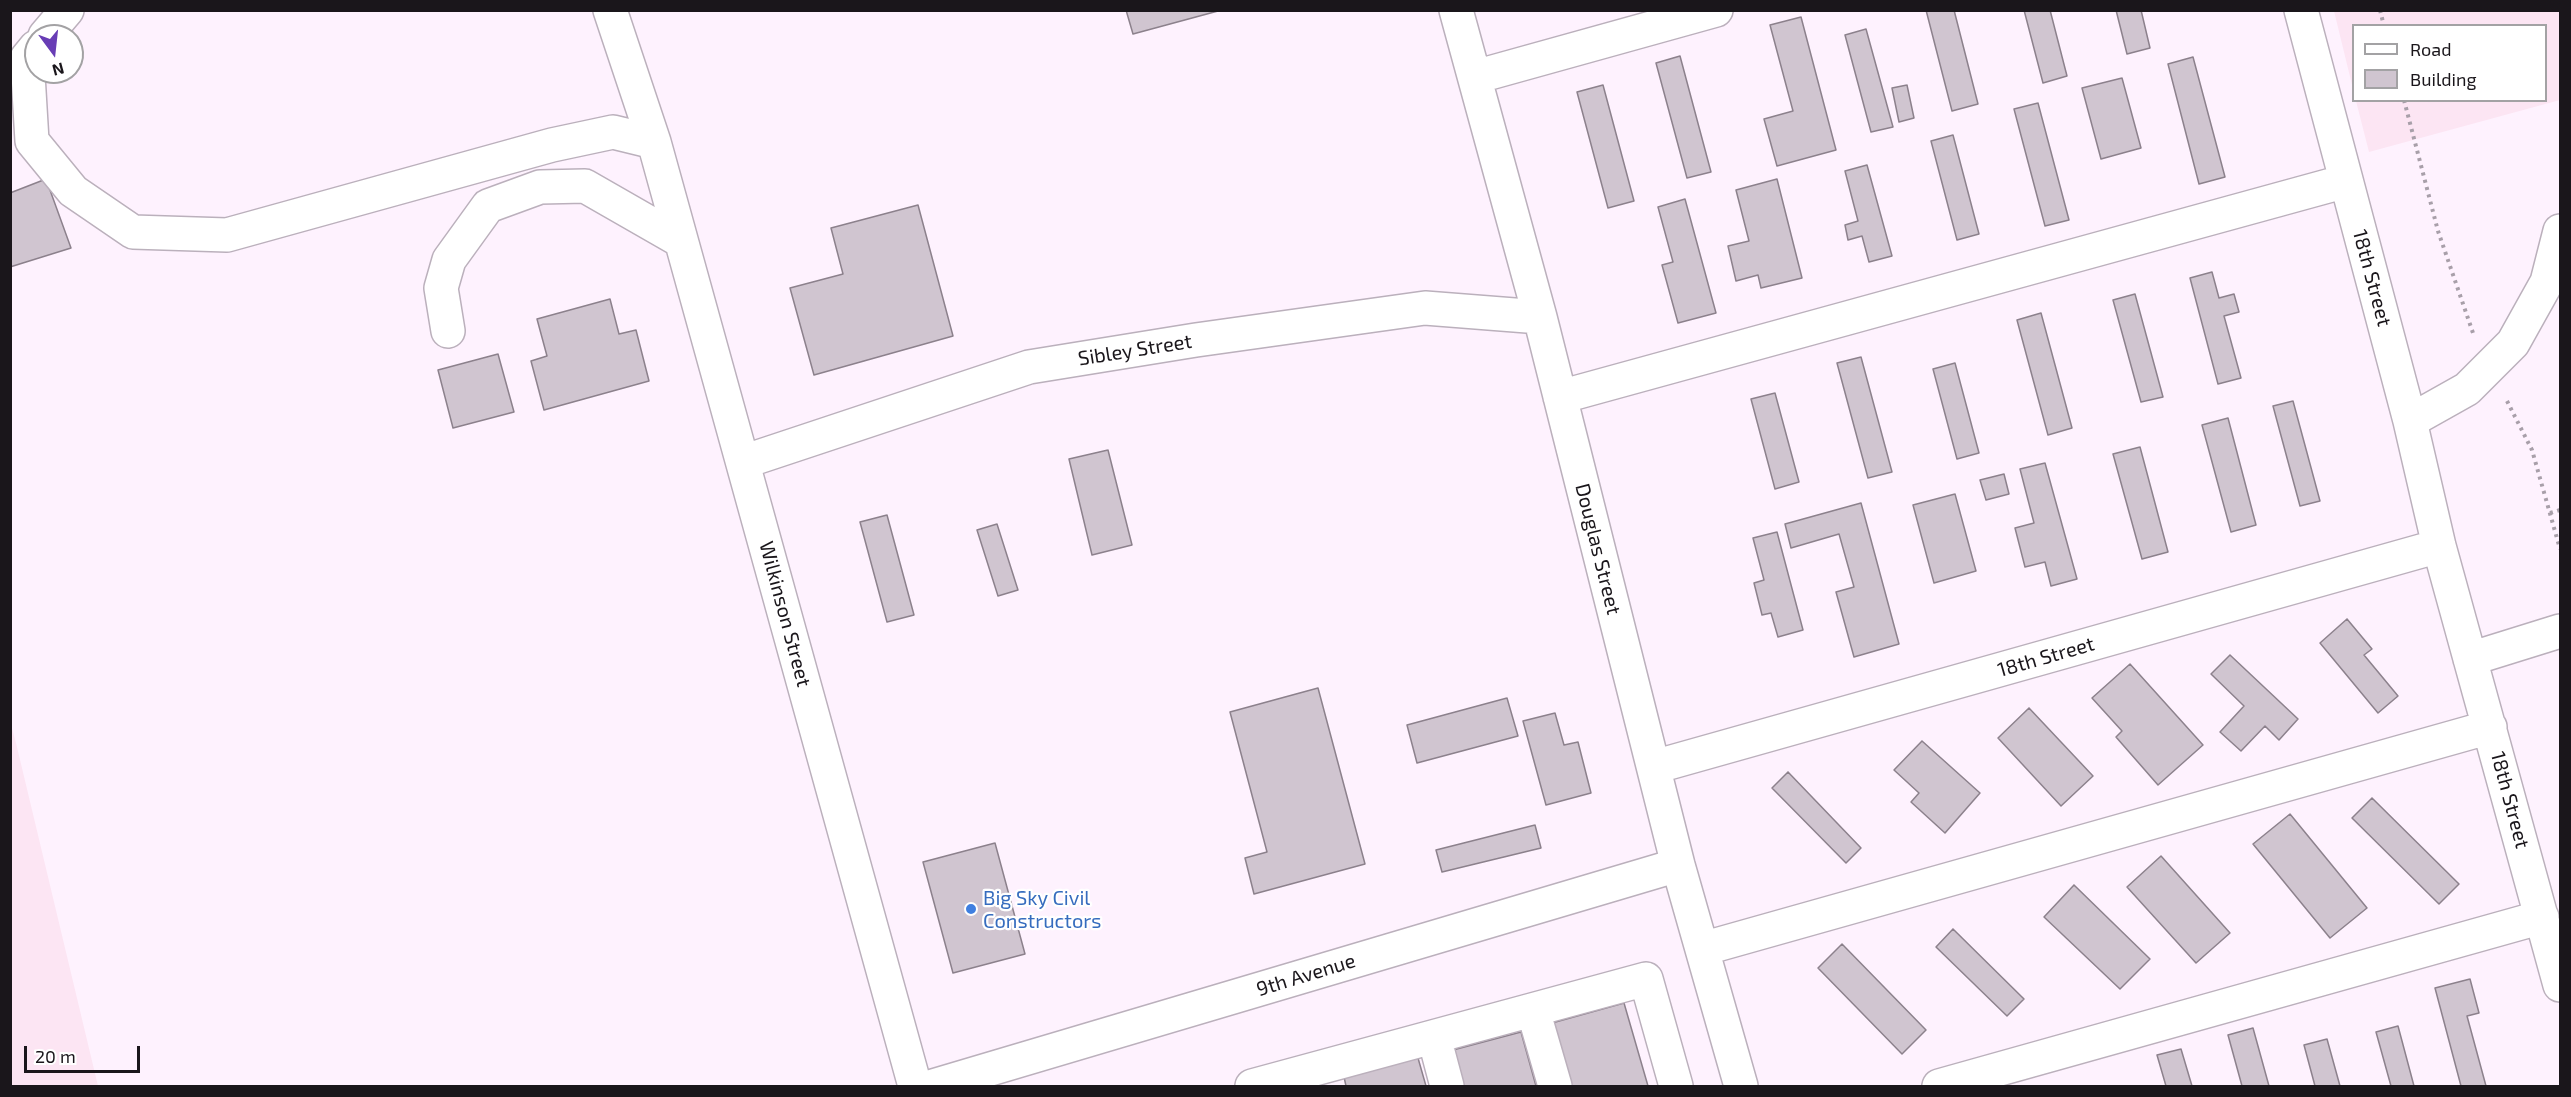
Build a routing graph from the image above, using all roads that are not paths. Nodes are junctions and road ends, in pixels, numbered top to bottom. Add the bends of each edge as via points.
1 (67, 10) edge
2 (610, 10) edge
3 (1456, 10) edge
4 (1716, 10) edge
5 (2301, 10) edge
6 (55, 24) edge
7 (1475, 77) junction
8 (29, 84) edge
9 (654, 142) junction
10 (2346, 181) junction
11 (2560, 231) edge
12 (681, 242) junction
13 (1540, 317) junction
14 (448, 331) dead end
15 (1560, 397) junction
16 (2410, 421) junction
17 (743, 462) junction
18 (2439, 546) junction
19 (2560, 631) edge
20 (2470, 659) junction
21 (2490, 727) junction
22 (1654, 767) junction
23 (1678, 865) junction
24 (2542, 917) junction
25 (1702, 949) junction
26 (2560, 985) edge
27 (1533, 1010) junction
28 (1434, 1037) junction
29 (1331, 1076) edge
30 (915, 1086) edge
31 (933, 1086) edge
32 (1251, 1086) edge
33 (1447, 1086) edge
34 (1555, 1086) edge
35 (1676, 1086) edge
36 (1741, 1086) edge
37 (1939, 1086) edge

1 - 6 street
2 - 9 street, Wilkinson Street
3 - 7 street, Douglas Street
4 - 7 street
5 - 10 street, 18th Street
7 - 13 street, Douglas Street
8 - 9 street via 32,141 73,192 133,232 227,235 613,132
9 - 12 street, Wilkinson Street
10 - 15 street
10 - 16 street, 18th Street
11 - 16 street via 2547,282 2513,343 2468,389
12 - 14 street via 585,186 540,187 488,206 449,260 441,288
12 - 17 street, Wilkinson Street
13 - 15 street, Douglas Street
13 - 17 street, Sibley Street via 1425,308 1029,367
15 - 22 street, Douglas Street
16 - 18 street, 18th Street
17 - 30 street, Wilkinson Street
18 - 20 street, 18th Street
18 - 22 street, 18th Street
19 - 20 street
20 - 21 street, 18th Street
21 - 24 street, 18th Street
21 - 25 street
22 - 23 street, Douglas Street
23 - 25 street, Douglas Street
23 - 31 street, 9th Avenue
24 - 26 street, 18th Street
24 - 37 street
25 - 36 street, Douglas Street
27 - 28 street
27 - 34 street
27 - 35 street via 1646,979
28 - 29 street
28 - 33 street
29 - 32 street

